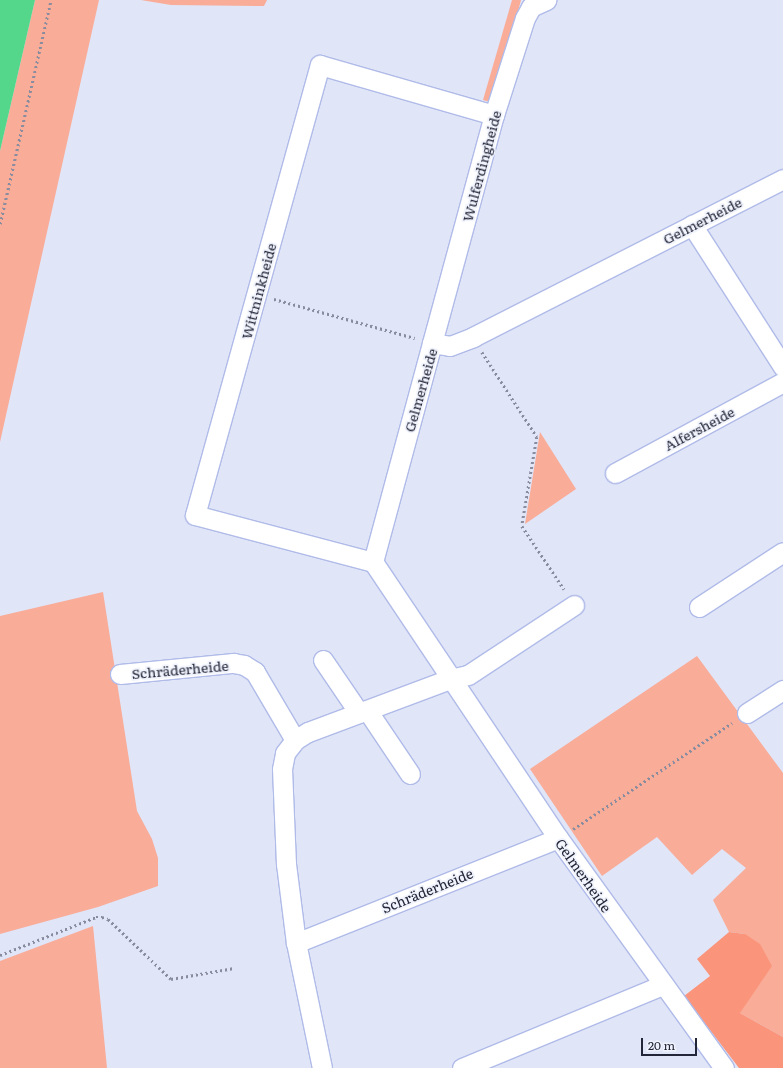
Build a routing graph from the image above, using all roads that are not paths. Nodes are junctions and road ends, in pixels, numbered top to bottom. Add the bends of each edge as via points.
1 (537, 2) edge
2 (494, 115) junction
3 (783, 179) edge
4 (692, 225) junction
5 (432, 343) junction
6 (783, 367) edge
7 (783, 382) edge
8 (615, 474) dead end
9 (783, 552) edge
10 (373, 562) junction
11 (574, 605) road end
12 (699, 607) dead end
13 (323, 660) dead end
14 (120, 674) dead end
15 (450, 679) junction
16 (783, 690) edge
17 (363, 711) junction
18 (747, 713) road end
19 (295, 740) junction
20 (410, 774) dead end
21 (558, 838) junction
22 (296, 942) junction
23 (662, 985) junction
24 (322, 1068) edge
25 (462, 1068) edge
26 (724, 1068) edge

1 - 2 street, Wulferdingheide via 525,18
2 - 5 street, Wulferdingheide
2 - 10 street, Wittninkheide via 320,65 195,515
3 - 4 street, Gelmerheide
4 - 5 street, Gelmerheide via 473,337 450,346
4 - 6 street
5 - 10 street, Gelmerheide
7 - 8 street, Alfersheide
9 - 12 street
10 - 15 street, Gelmerheide
11 - 15 street via 468,675
13 - 17 street
14 - 19 street, Schräderheide via 233,663 244,665 255,672
15 - 17 street
15 - 21 street, Gelmerheide
16 - 18 street
17 - 19 street via 308,732
17 - 20 street
19 - 22 street via 285,753 282,769 286,864
21 - 22 street, Schräderheide
21 - 23 street, Gelmerheide
22 - 24 street
23 - 25 street
23 - 26 street, Gelmerheide

